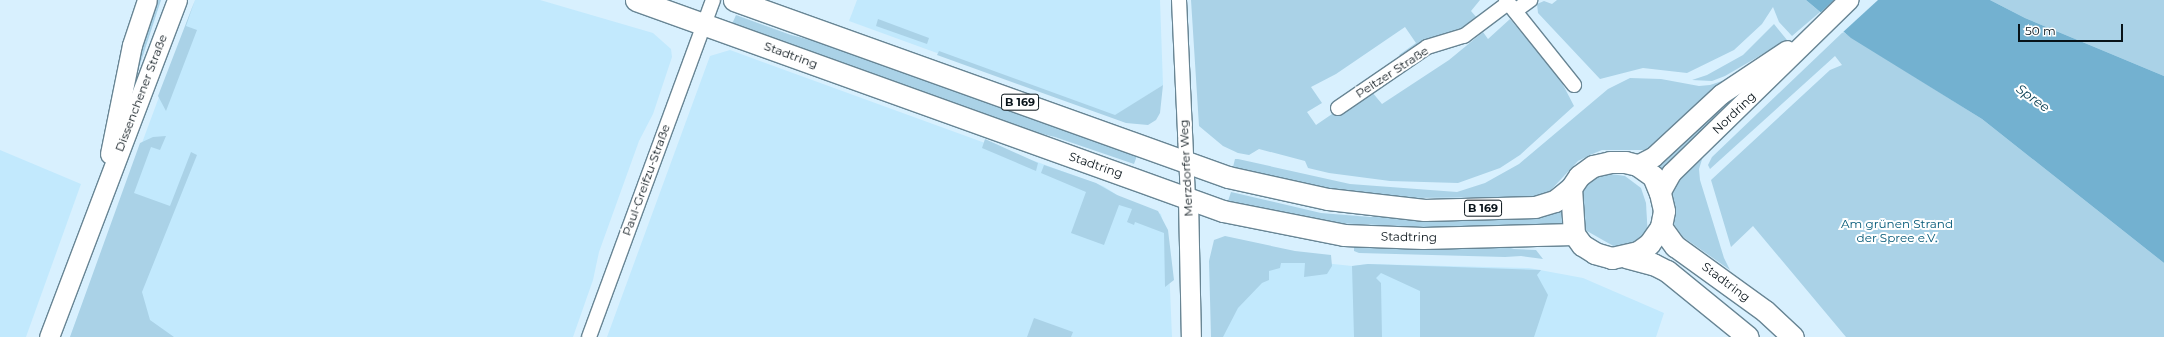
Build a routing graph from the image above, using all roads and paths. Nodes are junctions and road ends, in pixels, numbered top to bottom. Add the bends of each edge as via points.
1 (147, 0) edge
2 (177, 0) edge
3 (636, 0) edge
4 (713, 0) edge
5 (734, 0) edge
6 (1179, 0) edge
7 (1530, 0) edge
8 (1848, 0) edge
9 (1510, 5) edge
10 (704, 23) junction
11 (1812, 35) junction
12 (1574, 85) dead end
13 (1338, 108) dead end
14 (1186, 162) junction
15 (1637, 165) junction
16 (105, 185) junction
17 (1571, 188) junction
18 (1660, 193) junction
19 (1188, 199) junction
20 (1661, 227) junction
21 (1574, 234) junction
22 (1626, 257) junction
23 (49, 337) edge
24 (589, 337) edge
25 (1191, 337) edge
26 (1748, 337) edge
27 (1793, 337) edge

1 - 16 main road, Dissenchener Straße via 132,45 114,122
2 - 16 main road, Dissenchener Straße
3 - 10 main road, Stadtring
4 - 10 street, Paul-Greifzu-Straße
5 - 14 main road, B 169
6 - 14 street, Merzdorfer Weg
7 - 9 street, Peitzer Straße
8 - 11 main road, Nordring
9 - 12 street
9 - 13 street, Peitzer Straße via 1464,36 1427,47
10 - 19 main road, Stadtring
10 - 24 street, Paul-Greifzu-Straße
11 - 15 main road, Nordring via 1721,94 1653,157
11 - 18 main road, Nordring via 1780,70 1671,173
14 - 17 main road, B 169 via 1228,177 1328,199 1424,210 1535,207 1555,201
14 - 19 street, Merzdorfer Weg
15 - 17 main road, B 169 via 1610,162 1593,166 1579,176
15 - 18 main road, B 169 via 1653,176
16 - 23 main road, Dissenchener Straße
17 - 21 main road
18 - 20 main road, B 169 via 1664,211
19 - 21 main road, Stadtring via 1230,213 1344,235 1423,238
19 - 25 main road, Merzdorfer Weg
20 - 22 main road, B 169 via 1649,244
20 - 27 main road, Stadtring via 1675,246 1765,311
21 - 22 main road via 1582,245 1595,253 1612,258
22 - 26 main road via 1653,264 1667,271

